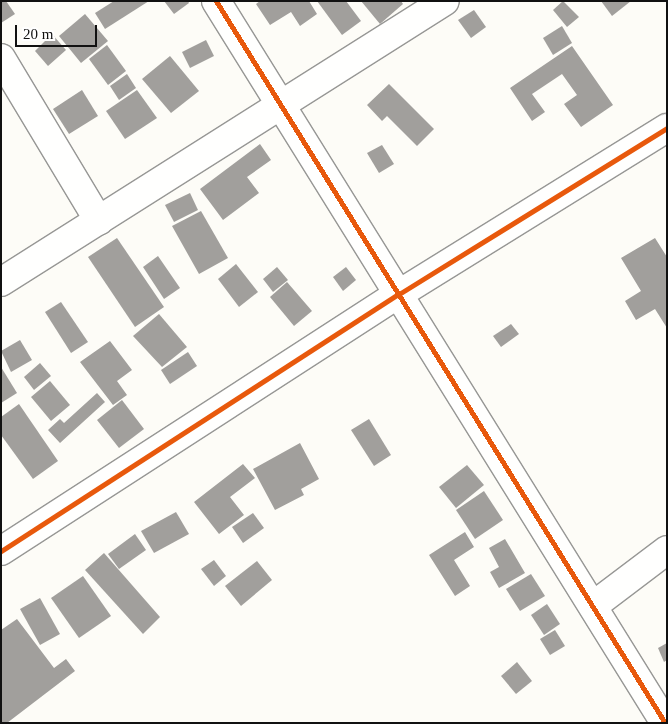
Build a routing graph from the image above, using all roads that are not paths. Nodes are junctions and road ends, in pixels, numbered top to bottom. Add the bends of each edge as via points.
1 (216, 1) edge
2 (444, 1) edge
3 (1, 58) edge
4 (282, 106) junction
5 (667, 128) edge
6 (99, 221) junction
7 (1, 282) edge
8 (399, 294) junction
9 (667, 550) edge
10 (1, 551) edge
11 (593, 606) junction
12 (665, 718) edge

1 - 4 street
2 - 4 street
3 - 6 street
4 - 6 street
4 - 8 street
5 - 8 street
6 - 7 street
8 - 10 street
8 - 11 street
9 - 11 street
11 - 12 street

